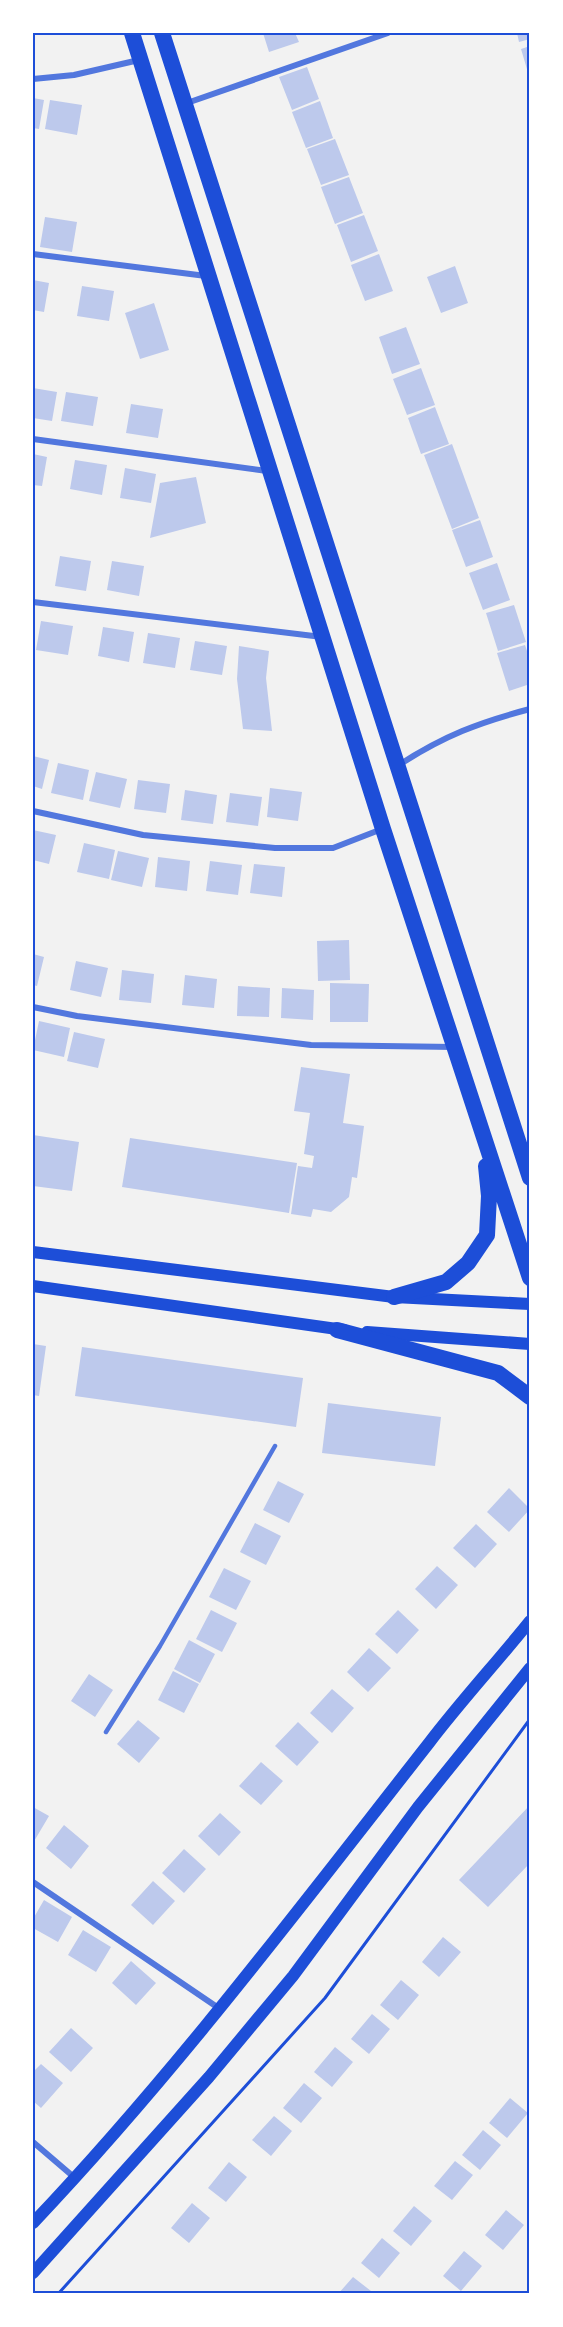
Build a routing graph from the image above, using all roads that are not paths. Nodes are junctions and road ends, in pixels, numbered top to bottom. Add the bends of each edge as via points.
1 (132, 33) edge
2 (162, 33) edge
3 (388, 33) edge
4 (374, 35) edge
5 (140, 60) junction
6 (33, 79) edge
7 (186, 104) junction
8 (33, 254) edge
9 (210, 276) junction
10 (33, 439) edge
11 (271, 472) junction
12 (33, 602) edge
13 (322, 637) junction
14 (530, 709) edge
15 (399, 766) junction
16 (33, 811) edge
17 (383, 829) junction
18 (33, 1007) edge
19 (454, 1047) junction
20 (513, 1124) junction
21 (482, 1132) junction
22 (530, 1150) edge
23 (530, 1178) edge
24 (33, 1252) edge
25 (530, 1278) edge
26 (33, 1286) edge
27 (394, 1297) junction
28 (530, 1304) edge
29 (337, 1330) junction
30 (530, 1344) edge
31 (530, 1397) edge
32 (275, 1446) dead end
33 (530, 1620) edge
34 (530, 1668) edge
35 (106, 1732) dead end
36 (33, 1882) edge
37 (220, 2009) junction
38 (33, 2142) edge
39 (75, 2178) junction
40 (33, 2223) edge
41 (33, 2273) edge

1 - 5 highway
2 - 7 highway
3 - 4 street
4 - 7 street
5 - 6 street via 74,75
5 - 9 highway
7 - 15 highway
8 - 9 street
9 - 11 highway
10 - 11 street
11 - 13 highway
12 - 13 street
13 - 17 highway
14 - 15 street via 436,741
15 - 20 highway
16 - 17 street via 143,835 275,848 333,848
17 - 19 highway
18 - 19 street via 311,1045
19 - 21 highway
20 - 22 highway
20 - 23 highway
21 - 25 highway
21 - 27 highway via 489,1196 487,1235 468,1263 446,1282
24 - 27 main road
26 - 29 main road
27 - 28 main road
29 - 30 main road
29 - 31 highway via 498,1373
32 - 35 lane
33 - 37 main road
34 - 41 main road via 418,1807 293,1976 209,2077
36 - 37 street
37 - 39 main road
38 - 39 street
39 - 40 main road

